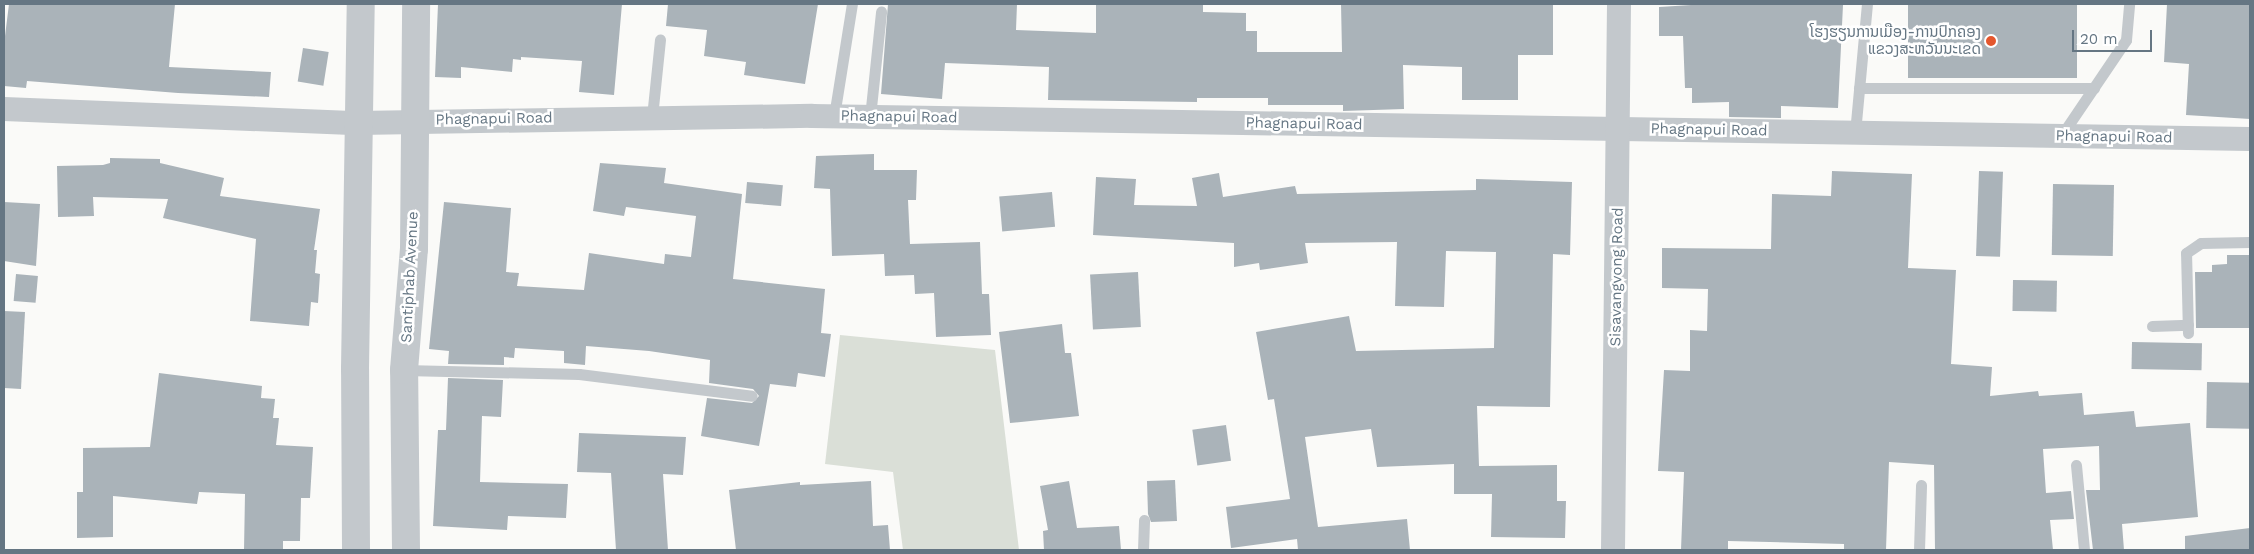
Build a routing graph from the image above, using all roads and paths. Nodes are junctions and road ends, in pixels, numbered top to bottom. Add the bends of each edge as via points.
1 (361, 4) edge
2 (416, 4) edge
3 (852, 4) edge
4 (1619, 4) edge
5 (1867, 4) edge
6 (2129, 4) edge
7 (881, 12) dead end
8 (660, 39) dead end
9 (1859, 88) junction
10 (2094, 88) junction
11 (4, 109) edge
12 (834, 116) junction
13 (652, 117) junction
14 (870, 117) junction
15 (414, 120) junction
16 (358, 123) junction
17 (1619, 129) junction
18 (1856, 133) junction
19 (2061, 136) junction
20 (2250, 139) edge
21 (2250, 242) edge
22 (2152, 326) dead end
23 (404, 370) junction
24 (752, 396) dead end
25 (2076, 465) dead end
26 (1921, 485) dead end
27 (1144, 520) dead end
28 (356, 550) edge
29 (406, 550) edge
30 (1144, 550) edge
31 (1613, 550) edge
32 (1919, 550) edge
33 (2084, 550) edge

1 - 16 street
2 - 15 street, Santiphab Avenue
3 - 12 lane
4 - 17 street, Sisavangvong Road
5 - 9 lane
6 - 10 lane via 2126,40
7 - 14 lane
8 - 13 lane
9 - 10 lane
9 - 18 lane
10 - 19 lane
11 - 16 street, Phagnapui Road
12 - 13 street, Phagnapui Road
12 - 14 street, Phagnapui Road
13 - 15 street, Phagnapui Road
14 - 17 street, Phagnapui Road
15 - 16 street, Phagnapui Road
15 - 23 street, Santiphab Avenue via 414,249
16 - 28 street
17 - 18 street, Phagnapui Road
17 - 31 street, Sisavangvong Road
18 - 19 street, Phagnapui Road
19 - 20 street, Phagnapui Road
21 - 22 lane via 2201,243 2186,253 2188,329
23 - 24 lane via 579,374
23 - 29 street, Santiphab Avenue
25 - 33 lane
26 - 32 lane
27 - 30 lane

